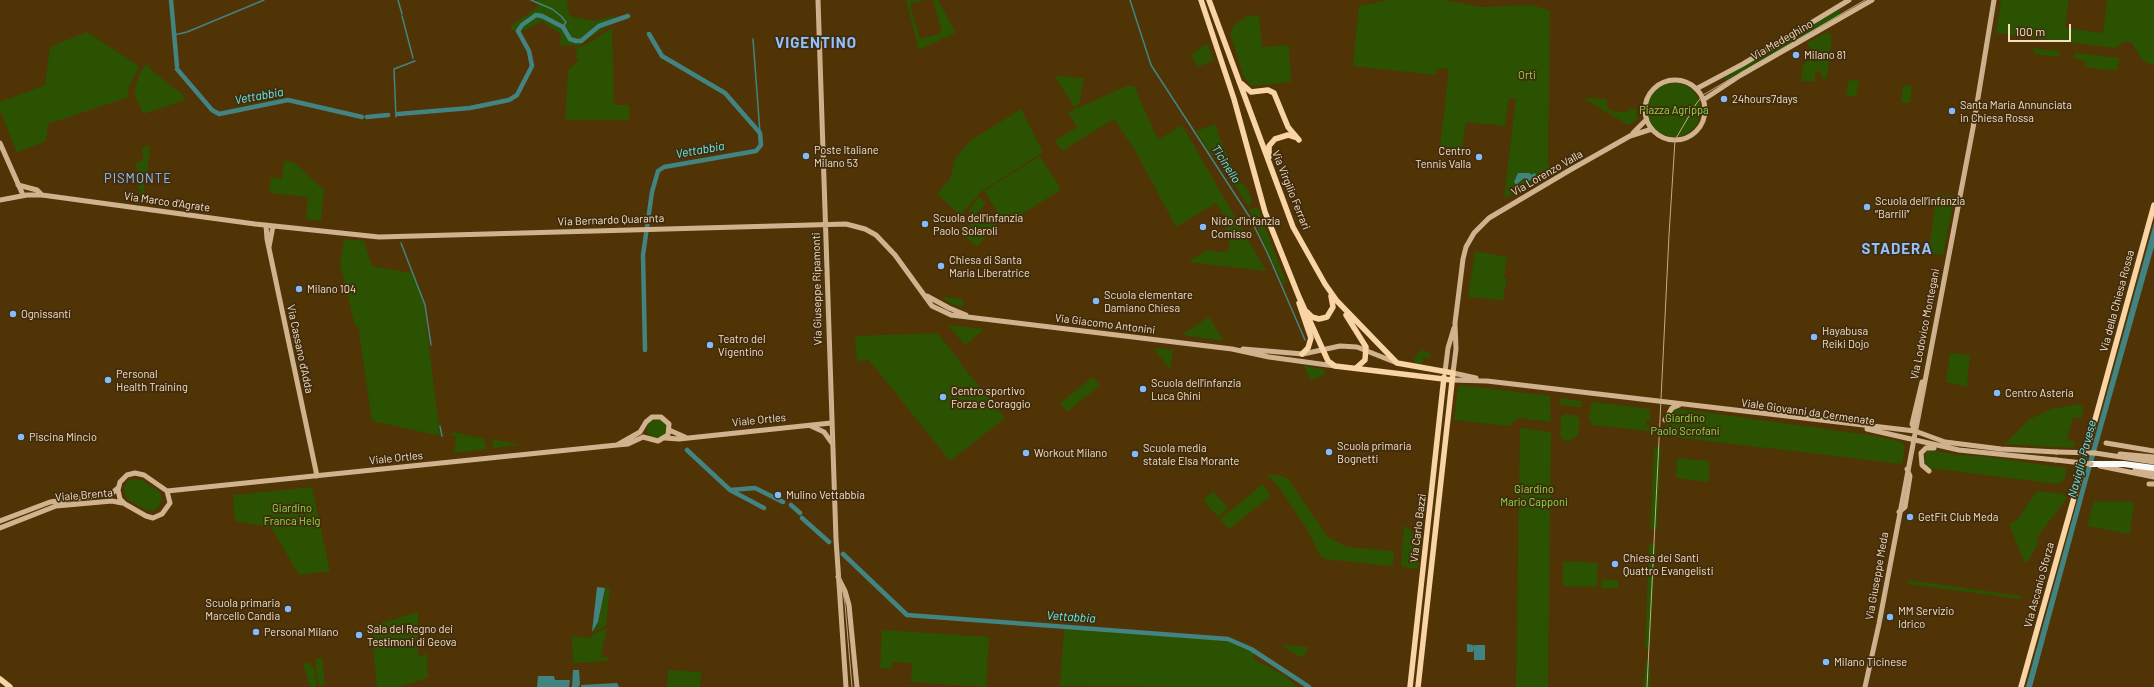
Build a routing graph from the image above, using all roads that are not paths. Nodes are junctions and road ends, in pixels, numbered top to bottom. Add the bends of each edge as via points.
1 (818, 0) edge
2 (1201, 0) edge
3 (1209, 0) edge
4 (1849, 0) edge
5 (1872, 0) edge
6 (1994, 0) edge
7 (1239, 80) junction
8 (1696, 89) junction
9 (1703, 100) junction
10 (1646, 120) junction
11 (1652, 129) junction
12 (1630, 136) junction
13 (0, 143) edge
14 (1271, 168) junction
15 (18, 185) junction
16 (23, 195) junction
17 (42, 195) junction
18 (1, 200) edge
19 (2154, 205) edge
20 (825, 224) junction
21 (266, 225) junction
22 (273, 226) junction
23 (397, 236) joint
24 (269, 250) junction
25 (1325, 284) junction
26 (926, 295) joint
27 (1298, 297) junction
28 (1337, 301) junction
29 (1302, 305) junction
30 (1455, 323) junction
31 (1232, 349) junction
32 (1323, 350) junction
33 (1367, 350) junction
34 (1302, 354) junction
35 (1397, 363) junction
36 (1335, 366) junction
37 (1356, 368) junction
38 (1445, 372) junction
39 (1453, 373) junction
40 (1444, 379) junction
41 (1452, 380) junction
42 (1487, 381) junction
43 (1670, 403) junction
44 (1679, 405) junction
45 (1665, 420) dead end
46 (831, 423) junction
47 (808, 425) junction
48 (644, 426) junction
49 (669, 430) junction
50 (1915, 431) junction
51 (665, 438) junction
52 (689, 438) junction
53 (649, 439) junction
54 (1913, 439) junction
55 (832, 443) junction
56 (2106, 443) dead end
57 (617, 445) junction
58 (2087, 449) tunnel mouth
59 (1959, 450) junction
60 (2154, 451) edge
61 (2095, 453) junction
62 (2154, 457) edge
63 (2154, 462) edge
64 (2091, 464) junction
65 (2154, 468) edge
66 (2082, 469) tunnel mouth
67 (1929, 471) dead end
68 (2154, 473) edge
69 (317, 476) junction
70 (2154, 477) edge
71 (118, 487) junction
72 (167, 491) junction
73 (178, 491) junction
74 (170, 498) junction
75 (125, 504) junction
76 (0, 521) edge
77 (0, 528) edge
78 (838, 577) junction
79 (0, 679) edge
80 (10, 687) edge
81 (846, 687) edge
82 (857, 687) edge
83 (1410, 687) edge
84 (1418, 687) edge
85 (1865, 687) edge
86 (2021, 687) edge

1 - 20 main road, Via Giuseppe Ripamonti
2 - 27 main road via 1234,99 1265,212
3 - 7 main road, Via Virgilio Ferrari
4 - 8 main road, Via Medeghino via 1748,62
5 - 9 main road, Via Medeghino via 1741,75
6 - 50 main road, Via Lodovico Montegani via 1974,124
7 - 14 main road, Via Virgilio Ferrari
7 - 14 main road via 1251,92 1268,90 1274,93 1288,127 1299,140 1292,136 1284,136 1271,142 1268,149
8 - 9 main road
8 - 10 main road via 1679,80 1659,84 1651,91 1646,101
9 - 11 main road via 1703,118 1697,130 1687,137 1669,139 1658,135
10 - 11 main road
10 - 12 main road, Via Lorenzo Valla
11 - 12 main road, Via Lorenzo Valla
12 - 30 main road, Via Lorenzo Valla via 1489,218 1475,231 1463,256
13 - 15 main road
14 - 25 main road, Via Virgilio Ferrari via 1293,227
15 - 16 main road
15 - 17 main road via 37,190
16 - 17 main road
16 - 18 main road
17 - 21 main road, Via Marco d'Agrate
19 - 58 main road, Via della Chiesa Rossa
20 - 23 main road, Via Bernardo Quaranta
20 - 26 main road, Via Bernardo Quaranta via 853,225 876,236 895,255
20 - 46 main road, Via Giuseppe Ripamonti
21 - 22 main road, Via Marco d'Agrate
21 - 24 main road
22 - 23 main road, Via Marco d'Agrate via 379,237
22 - 24 main road, Via Cassano d'Adda
24 - 69 main road, Via Cassano d'Adda
25 - 28 main road, Via Virgilio Ferrari
25 - 29 main road via 1334,303 1330,315 1322,319 1315,318
26 - 31 main road, Via Giacomo Antonini via 937,310 951,315
27 - 29 main road
27 - 34 main road via 1300,310 1311,338 1308,348
28 - 33 main road via 1365,342
28 - 35 main road, Via Virgilio Ferrari
29 - 32 main road
30 - 38 main road
30 - 39 main road via 1456,349
31 - 34 main road, Via Giacomo Antonini
31 - 36 main road, Via Giacomo Antonini
32 - 33 main road, Via Giacomo Antonini via 1346,346
32 - 34 main road, Via Giacomo Antonini
32 - 36 main road via 1328,361
33 - 35 main road, Via Giacomo Antonini
33 - 37 main road via 1365,360
35 - 38 main road, Via Giacomo Antonini
36 - 37 main road, Via Giacomo Antonini
37 - 40 main road, Via Giacomo Antonini
38 - 39 main road, Viale Giovanni da Cermenate
38 - 40 main road, Via Carlo Bazzi
39 - 41 main road, Via Carlo Bazzi
39 - 42 main road, Viale Giovanni da Cermenate
40 - 41 main road, Viale Giovanni da Cermenate
40 - 83 main road, Via Carlo Bazzi
41 - 42 main road, Viale Giovanni da Cermenate
41 - 84 main road, Via Carlo Bazzi
42 - 43 main road, Viale Giovanni da Cermenate
43 - 44 main road, Viale Giovanni da Cermenate
43 - 50 main road, Viale Giovanni da Cermenate
44 - 45 main road via 1673,407
44 - 54 main road, Viale Giovanni da Cermenate via 1871,430
46 - 47 main road, Viale Ortles
46 - 55 main road, Via Giuseppe Ripamonti
47 - 52 main road, Viale Ortles
47 - 55 main road via 820,430
48 - 49 main road, Viale Ortles via 649,419 659,416 667,421
48 - 53 main road
48 - 57 main road, Viale Ortles via 640,432
49 - 51 main road
49 - 52 main road, Viale Ortles
50 - 54 main road, Via Lodovico Montegani
50 - 61 main road, Viale Giovanni da Cermenate, bridge via 1945,442 2004,450
51 - 52 main road, Viale Ortles
51 - 53 main road, Viale Ortles via 658,441
53 - 57 main road, Viale Ortles via 643,437 628,444
54 - 59 main road, Viale Giovanni da Cermenate
54 - 85 main road, Via Giuseppe Meda
55 - 78 main road, Via Giuseppe Ripamonti
56 - 60 main road
57 - 69 main road, Viale Ortles
59 - 64 main road, bridge
59 - 67 main road via 1925,449 1921,454 1921,462
61 - 62 main road
61 - 63 main road
64 - 65 highway via 2124,464
64 - 68 main road
64 - 70 main road
66 - 86 main road, Via Ascanio Sforza
69 - 73 main road, Viale Ortles
71 - 72 main road via 125,476 137,473 161,485
71 - 75 main road via 119,497
71 - 76 main road, Viale Brenta via 111,494 50,502
72 - 73 main road, Viale Ortles
72 - 74 main road
73 - 74 main road
74 - 75 main road via 166,511 153,518
75 - 77 main road, Viale Brenta via 112,500 56,506
78 - 81 main road, Via Giuseppe Ripamonti
78 - 82 main road, Via Giuseppe Ripamonti via 849,604
79 - 80 main road

